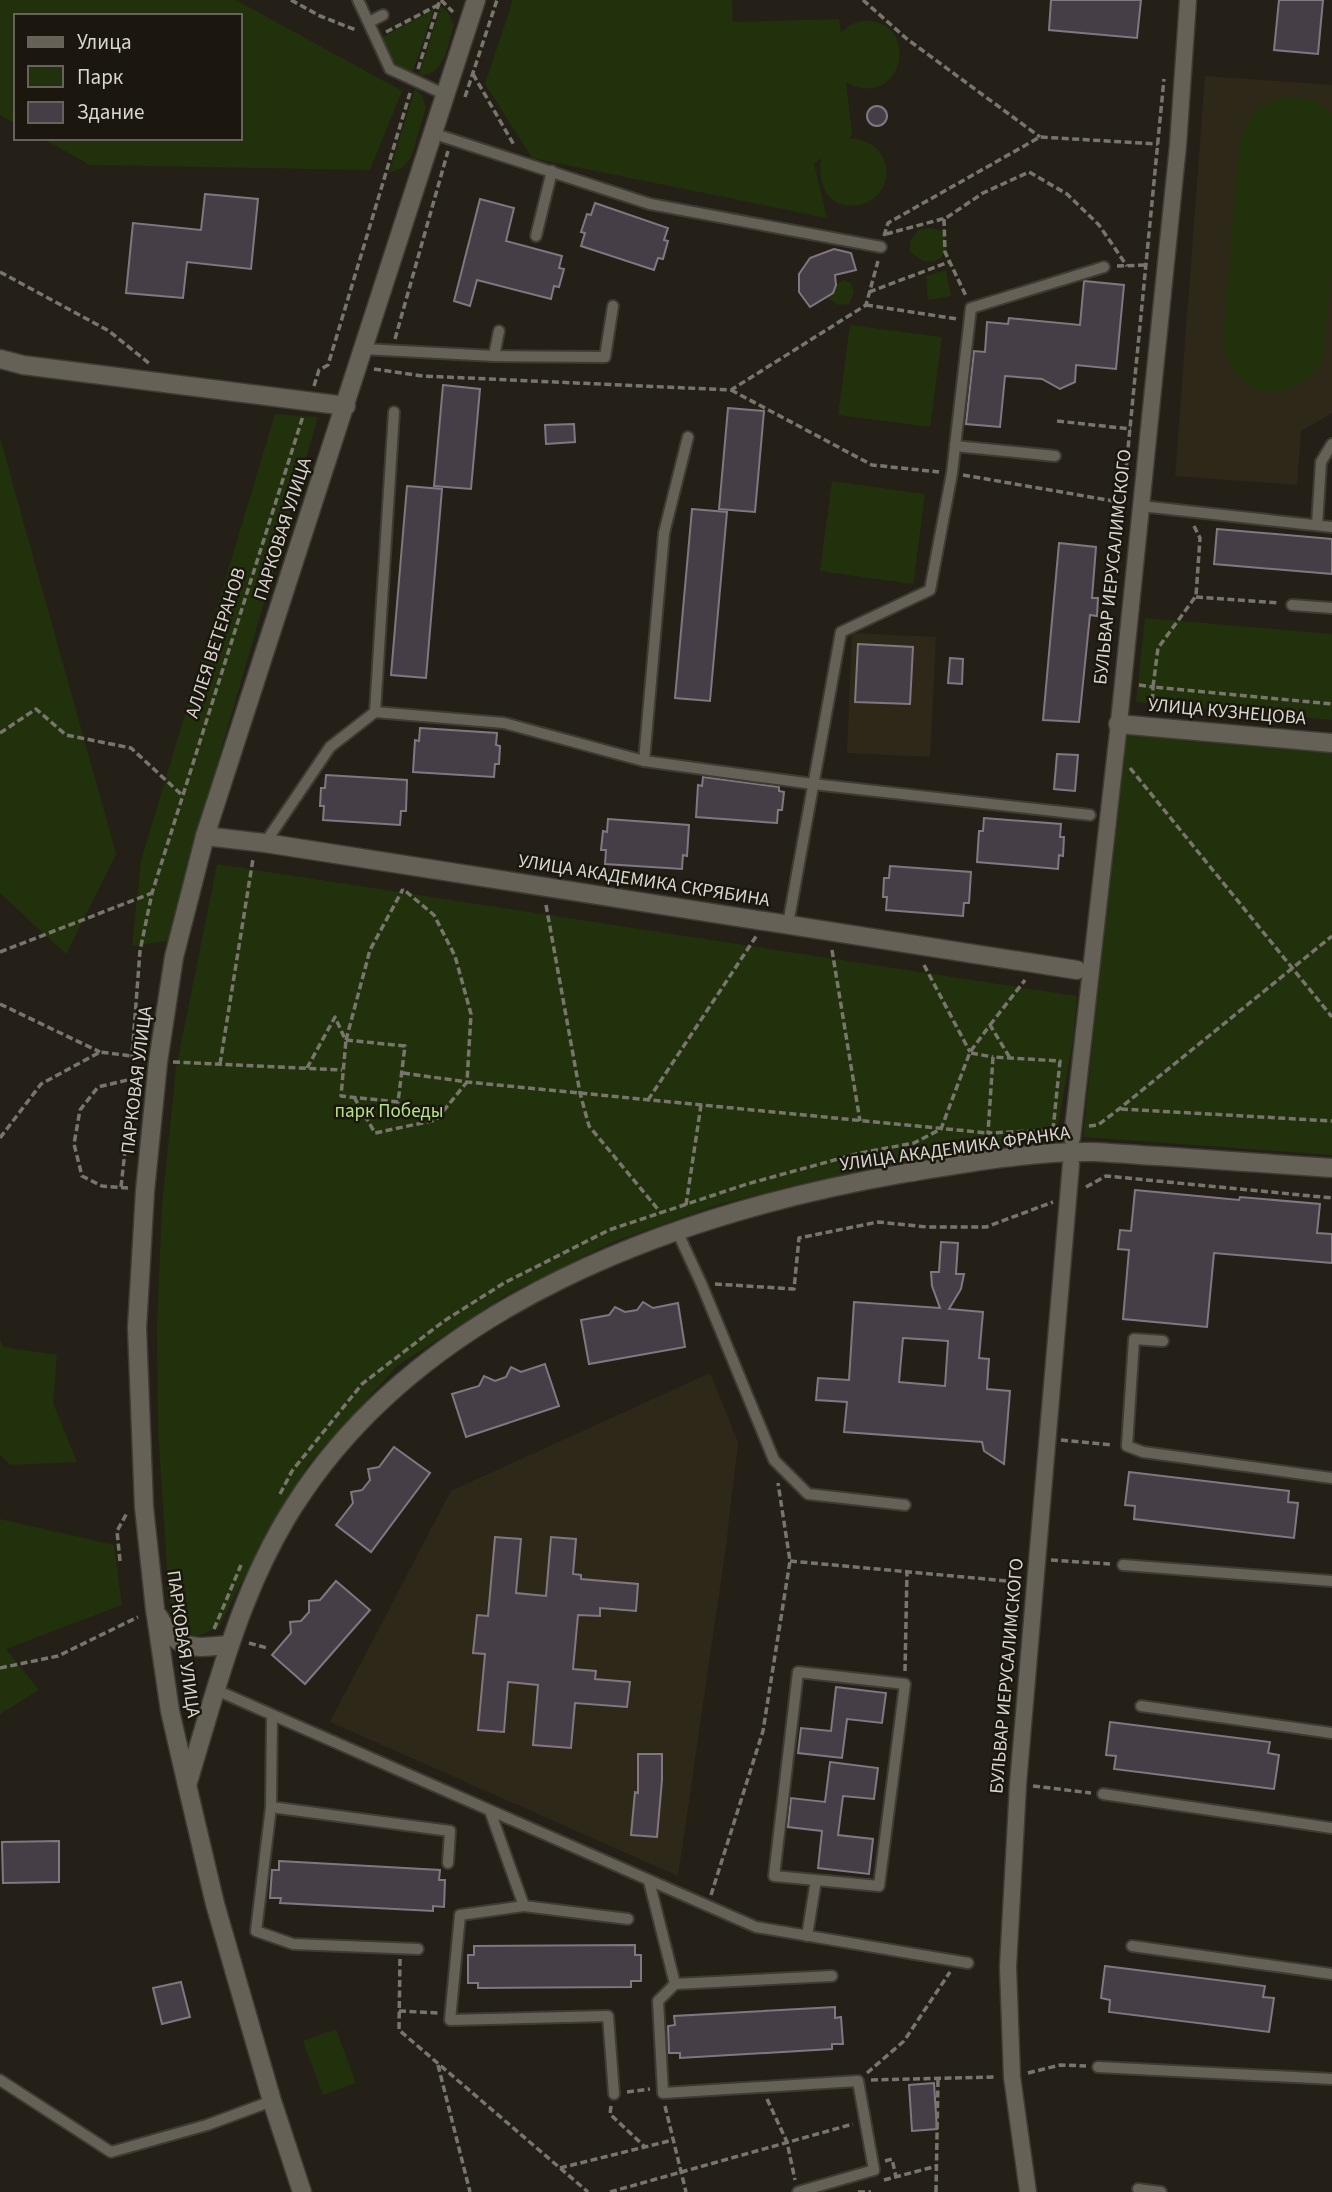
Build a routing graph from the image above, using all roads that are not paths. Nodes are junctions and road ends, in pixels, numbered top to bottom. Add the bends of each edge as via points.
1 (358, 0) edge
2 (476, 0) edge
3 (1188, 0) edge
4 (383, 15) dead end
5 (369, 22) junction
6 (444, 94) junction
7 (432, 132) junction
8 (552, 171) junction
9 (536, 236) dead end
10 (881, 247) road end
11 (1104, 267) road end
12 (613, 306) dead end
13 (499, 331) dead end
14 (494, 356) junction
15 (362, 358) junction
16 (0, 359) edge
17 (346, 405) junction
18 (394, 412) dead end
19 (688, 437) dead end
20 (1332, 444) edge
21 (955, 446) junction
22 (1055, 456) dead end
23 (1141, 506) junction
24 (1317, 525) junction
25 (1332, 527) edge
26 (1292, 605) road end
27 (1332, 608) edge
28 (375, 712) junction
29 (1118, 724) junction
30 (1332, 743) edge
31 (644, 761) junction
32 (813, 784) junction
33 (1090, 815) dead end
34 (205, 836) junction
35 (260, 845) junction
36 (788, 924) junction
37 (1077, 970) dead end
38 (1072, 1133) road end
39 (1071, 1164) dead end
40 (1332, 1168) edge
41 (677, 1231) junction
42 (1163, 1341) dead end
43 (1332, 1478) edge
44 (905, 1505) dead end
45 (1123, 1565) road end
46 (1332, 1581) edge
47 (155, 1609) junction
48 (237, 1644) junction
49 (216, 1690) junction
50 (1141, 1706) dead end
51 (272, 1715) junction
52 (1332, 1733) edge
53 (187, 1785) junction
54 (1103, 1794) road end
55 (271, 1807) junction
56 (490, 1811) junction
57 (1332, 1828) edge
58 (448, 1863) dead end
59 (816, 1880) junction
60 (649, 1881) junction
61 (524, 1906) junction
62 (628, 1919) dead end
63 (807, 1936) junction
64 (1132, 1946) dead end
65 (418, 1949) dead end
66 (963, 1962) road end
67 (1332, 1974) edge
68 (832, 1976) dead end
69 (675, 1984) junction
70 (1098, 2067) road end
71 (1332, 2079) edge
72 (0, 2080) edge
73 (614, 2094) road end
74 (272, 2101) junction
75 (1138, 2189) dead end
76 (302, 2192) edge
77 (798, 2192) edge
78 (1028, 2192) edge
79 (1161, 2192) edge

1 - 5 lane
2 - 6 street, ПАРКОВАЯ УЛИЦА
3 - 23 street, БУЛЬВАР ИЕРУСАЛИМСКОГО
4 - 5 lane
5 - 6 lane via 390,69
6 - 7 street, ПАРКОВАЯ УЛИЦА
7 - 8 lane
7 - 15 street, ПАРКОВАЯ УЛИЦА
8 - 9 lane
8 - 10 lane via 649,204
11 - 21 lane via 971,308
12 - 14 lane via 605,356
13 - 14 lane
14 - 15 lane
15 - 17 street, ПАРКОВАЯ УЛИЦА
16 - 17 street via 23,366
17 - 34 street, ПАРКОВАЯ УЛИЦА
18 - 28 lane
19 - 31 lane via 664,533
20 - 24 lane via 1321,461
21 - 22 lane
21 - 32 lane via 930,590 841,632
23 - 24 lane
23 - 29 street, БУЛЬВАР ИЕРУСАЛИМСКОГО
24 - 25 lane
26 - 27 lane
28 - 31 lane via 504,723
28 - 35 lane via 330,747
29 - 30 street, УЛИЦА КУЗНЕЦОВА
29 - 38 street, БУЛЬВАР ИЕРУСАЛИМСКОГО
31 - 32 lane
32 - 33 lane
32 - 36 lane
34 - 35 street, УЛИЦА АКАДЕМИКА СКРЯБИНА
34 - 47 street, ПАРКОВАЯ УЛИЦА via 174,957 145,1191 137,1328 144,1507
35 - 36 street, УЛИЦА АКАДЕМИКА СКРЯБИНА
36 - 37 street, УЛИЦА АКАДЕМИКА СКРЯБИНА
39 - 78 street, БУЛЬВАР ИЕРУСАЛИМСКОГО via 1018,1784 1008,1967 1005,2077
40 - 41 street, УЛИЦА АКАДЕМИКА ФРАНКА via 1093,1152 1008,1159 836,1185
41 - 44 lane via 774,1461 808,1494
41 - 48 street, УЛИЦА АКАДЕМИКА ФРАНКА via 525,1296 462,1335 380,1402 326,1460 293,1507 262,1562
42 - 43 lane via 1134,1339 1127,1446
45 - 46 lane
47 - 48 street via 167,1632 181,1645
47 - 53 street, ПАРКОВАЯ УЛИЦА via 170,1712
48 - 49 street, УЛИЦА АКАДЕМИКА ФРАНКА
49 - 51 lane
49 - 53 street, УЛИЦА АКАДЕМИКА ФРАНКА
50 - 52 lane
51 - 55 lane
51 - 56 lane
53 - 74 street, ПАРКОВАЯ УЛИЦА via 215,1904
54 - 57 lane
55 - 58 lane via 450,1831
55 - 65 lane via 256,1931 293,1944
56 - 60 lane
56 - 61 lane
59 - 59 lane via 774,1876 798,1672 905,1684 879,1886
59 - 63 lane
60 - 63 lane via 756,1927
60 - 69 lane
61 - 62 lane
61 - 73 lane via 460,1915 450,2020 608,2017
63 - 66 lane
64 - 67 lane
68 - 69 lane
69 - 77 lane via 658,2001 663,2090 858,2081 874,2170
70 - 71 lane
72 - 74 lane via 111,2152
74 - 76 street, ПАРКОВАЯ УЛИЦА
75 - 79 lane

